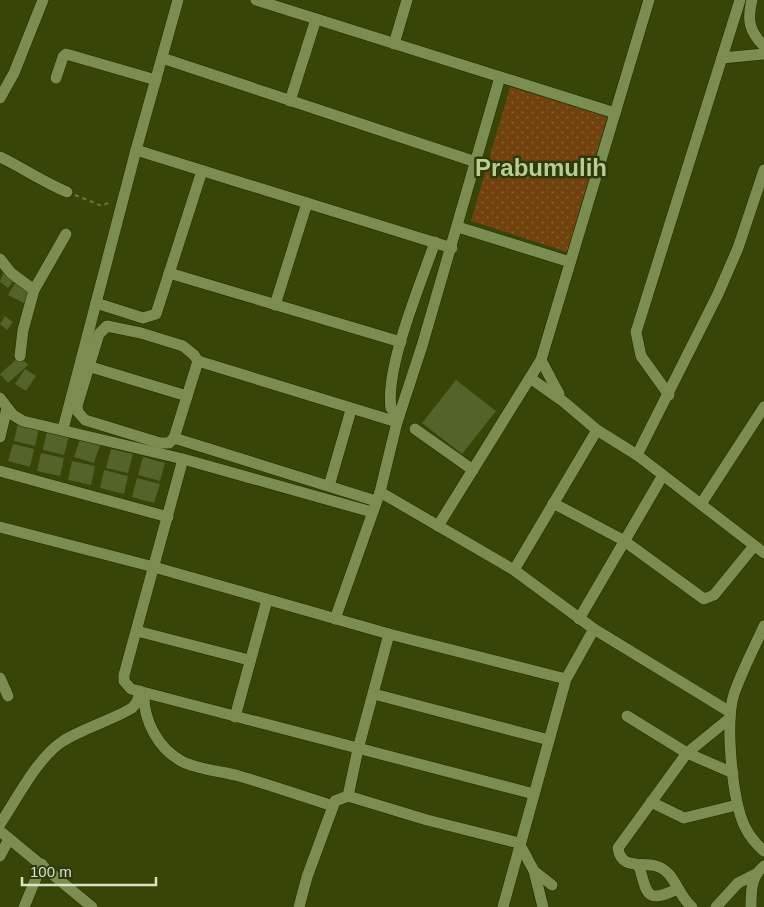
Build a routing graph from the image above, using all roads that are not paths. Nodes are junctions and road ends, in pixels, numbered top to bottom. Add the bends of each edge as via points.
1 (43, 0) edge
2 (178, 0) edge
3 (256, 0) edge
4 (407, 0) edge
5 (649, 0) edge
6 (740, 0) edge
7 (752, 0) edge
8 (316, 19) junction
9 (394, 44) junction
10 (764, 46) edge
11 (764, 54) edge
12 (162, 58) junction
13 (722, 58) junction
14 (500, 77) junction
15 (56, 78) dead end
16 (156, 80) junction
17 (0, 98) edge
18 (290, 101) junction
19 (615, 113) junction
20 (136, 150) junction
21 (0, 157) edge
22 (476, 162) junction
23 (764, 170) edge
24 (202, 171) junction
25 (67, 192) road end
26 (307, 203) junction
27 (458, 227) junction
28 (66, 234) dead end
29 (435, 242) junction
30 (452, 248) junction
31 (0, 259) edge
32 (570, 262) junction
33 (169, 273) junction
34 (34, 290) junction
35 (96, 303) junction
36 (275, 305) junction
37 (401, 342) junction
38 (20, 356) dead end
39 (541, 360) junction
40 (198, 362) junction
41 (85, 366) junction
42 (530, 378) junction
43 (669, 395) junction
44 (187, 396) junction
45 (564, 402) junction
46 (4, 403) edge
47 (764, 407) edge
48 (351, 410) junction
49 (398, 419) junction
50 (62, 429) junction
51 (415, 429) dead end
52 (597, 430) junction
53 (0, 437) edge
54 (174, 438) junction
55 (637, 455) junction
56 (184, 459) junction
57 (473, 470) junction
58 (0, 471) edge
59 (663, 475) junction
60 (329, 486) junction
61 (376, 502) junction
62 (553, 503) junction
63 (701, 504) junction
64 (168, 517) junction
65 (438, 526) junction
66 (0, 527) edge
67 (623, 540) junction
68 (754, 546) junction
69 (764, 554) edge
70 (154, 567) junction
71 (514, 570) junction
72 (267, 600) junction
73 (335, 618) junction
74 (579, 619) junction
75 (764, 626) edge
76 (594, 630) junction
77 (137, 631) junction
78 (389, 634) junction
79 (249, 660) junction
80 (0, 678) edge
81 (566, 679) junction
82 (142, 692) junction
83 (374, 694) junction
84 (8, 696) dead end
85 (730, 715) junction
86 (627, 716) dead end
87 (235, 717) junction
88 (549, 740) junction
89 (358, 749) junction
90 (687, 753) junction
91 (733, 773) junction
92 (534, 794) junction
93 (348, 796) junction
94 (651, 802) junction
95 (737, 805) junction
96 (333, 806) junction
97 (0, 824) edge
98 (4, 835) edge
99 (519, 843) junction
100 (764, 851) edge
101 (0, 856) edge
102 (42, 864) junction
103 (639, 866) junction
104 (760, 870) edge
105 (534, 871) junction
106 (552, 885) dead end
107 (677, 889) junction
108 (87, 905) edge
109 (24, 907) edge
110 (299, 907) edge
111 (503, 907) edge
112 (543, 907) edge
113 (692, 907) edge
114 (716, 907) edge
115 (751, 907) edge

1 - 17 street via 14,73
2 - 12 street
3 - 8 street
4 - 9 street
5 - 19 street
6 - 13 street
7 - 10 street via 749,23 755,38
8 - 9 street
8 - 18 street
9 - 14 street
11 - 13 street
12 - 16 street
12 - 18 street
13 - 43 street via 636,332 641,356
14 - 19 street
14 - 22 street
15 - 16 street via 66,54
16 - 20 street
18 - 22 street
19 - 32 street
20 - 24 street
20 - 35 street
21 - 25 street
22 - 27 street
23 - 43 street via 738,248
24 - 26 street
24 - 33 street
26 - 29 street
26 - 36 street
27 - 30 street
27 - 32 street
28 - 34 street
29 - 30 street
29 - 37 street
30 - 49 street
31 - 34 street via 11,273
32 - 39 street
33 - 35 street via 156,314 150,318
33 - 36 street
34 - 38 street
35 - 41 street
36 - 37 street
37 - 49 street via 390,401
39 - 42 street
39 - 45 street
40 - 41 street via 183,346 112,326 102,329
40 - 44 street
40 - 48 street
41 - 44 street
41 - 50 street
41 - 54 street via 77,406 81,417 160,443 169,443
42 - 45 street
42 - 57 street
43 - 55 street
44 - 54 street
45 - 52 street
46 - 50 street via 23,421
46 - 53 street
47 - 63 street
48 - 49 street
48 - 60 street
49 - 61 street
50 - 56 street
51 - 57 street
52 - 55 street
52 - 62 street
54 - 60 street
55 - 59 street
56 - 61 street
56 - 64 street
57 - 65 street
58 - 64 street
59 - 63 street
59 - 67 street
60 - 61 street
61 - 65 street
61 - 73 street
62 - 67 street
62 - 71 street
63 - 68 street
64 - 70 street
65 - 71 street
66 - 70 street
67 - 68 street via 706,600 714,595
67 - 74 street
68 - 69 street
70 - 72 street
70 - 77 street
71 - 74 street
72 - 73 street
72 - 79 street
73 - 78 street
74 - 76 street
75 - 85 street via 734,694
76 - 81 street
76 - 85 street
77 - 79 street
77 - 82 street via 124,678 127,686
78 - 81 street
78 - 83 street
79 - 87 street
80 - 84 street
81 - 88 street
82 - 87 street
82 - 96 street via 147,720 165,748 184,762
82 - 97 street via 132,708 54,748
83 - 88 street
83 - 89 street
85 - 90 street
85 - 91 street
86 - 90 street
87 - 89 street
88 - 92 street
89 - 92 street
89 - 93 street
90 - 91 street
90 - 94 street
91 - 95 street
92 - 99 street
93 - 96 street via 335,801
93 - 99 street
94 - 95 street via 684,818
94 - 103 street via 618,848 620,858
95 - 100 street via 745,827
96 - 110 street via 306,877
98 - 101 street
98 - 102 street
99 - 105 street
99 - 111 street
102 - 108 street
102 - 109 street
103 - 107 street via 656,866 665,871
103 - 107 street via 644,888 653,895
104 - 114 street via 738,883
104 - 115 street via 752,883
105 - 106 street
105 - 112 street
107 - 113 street

